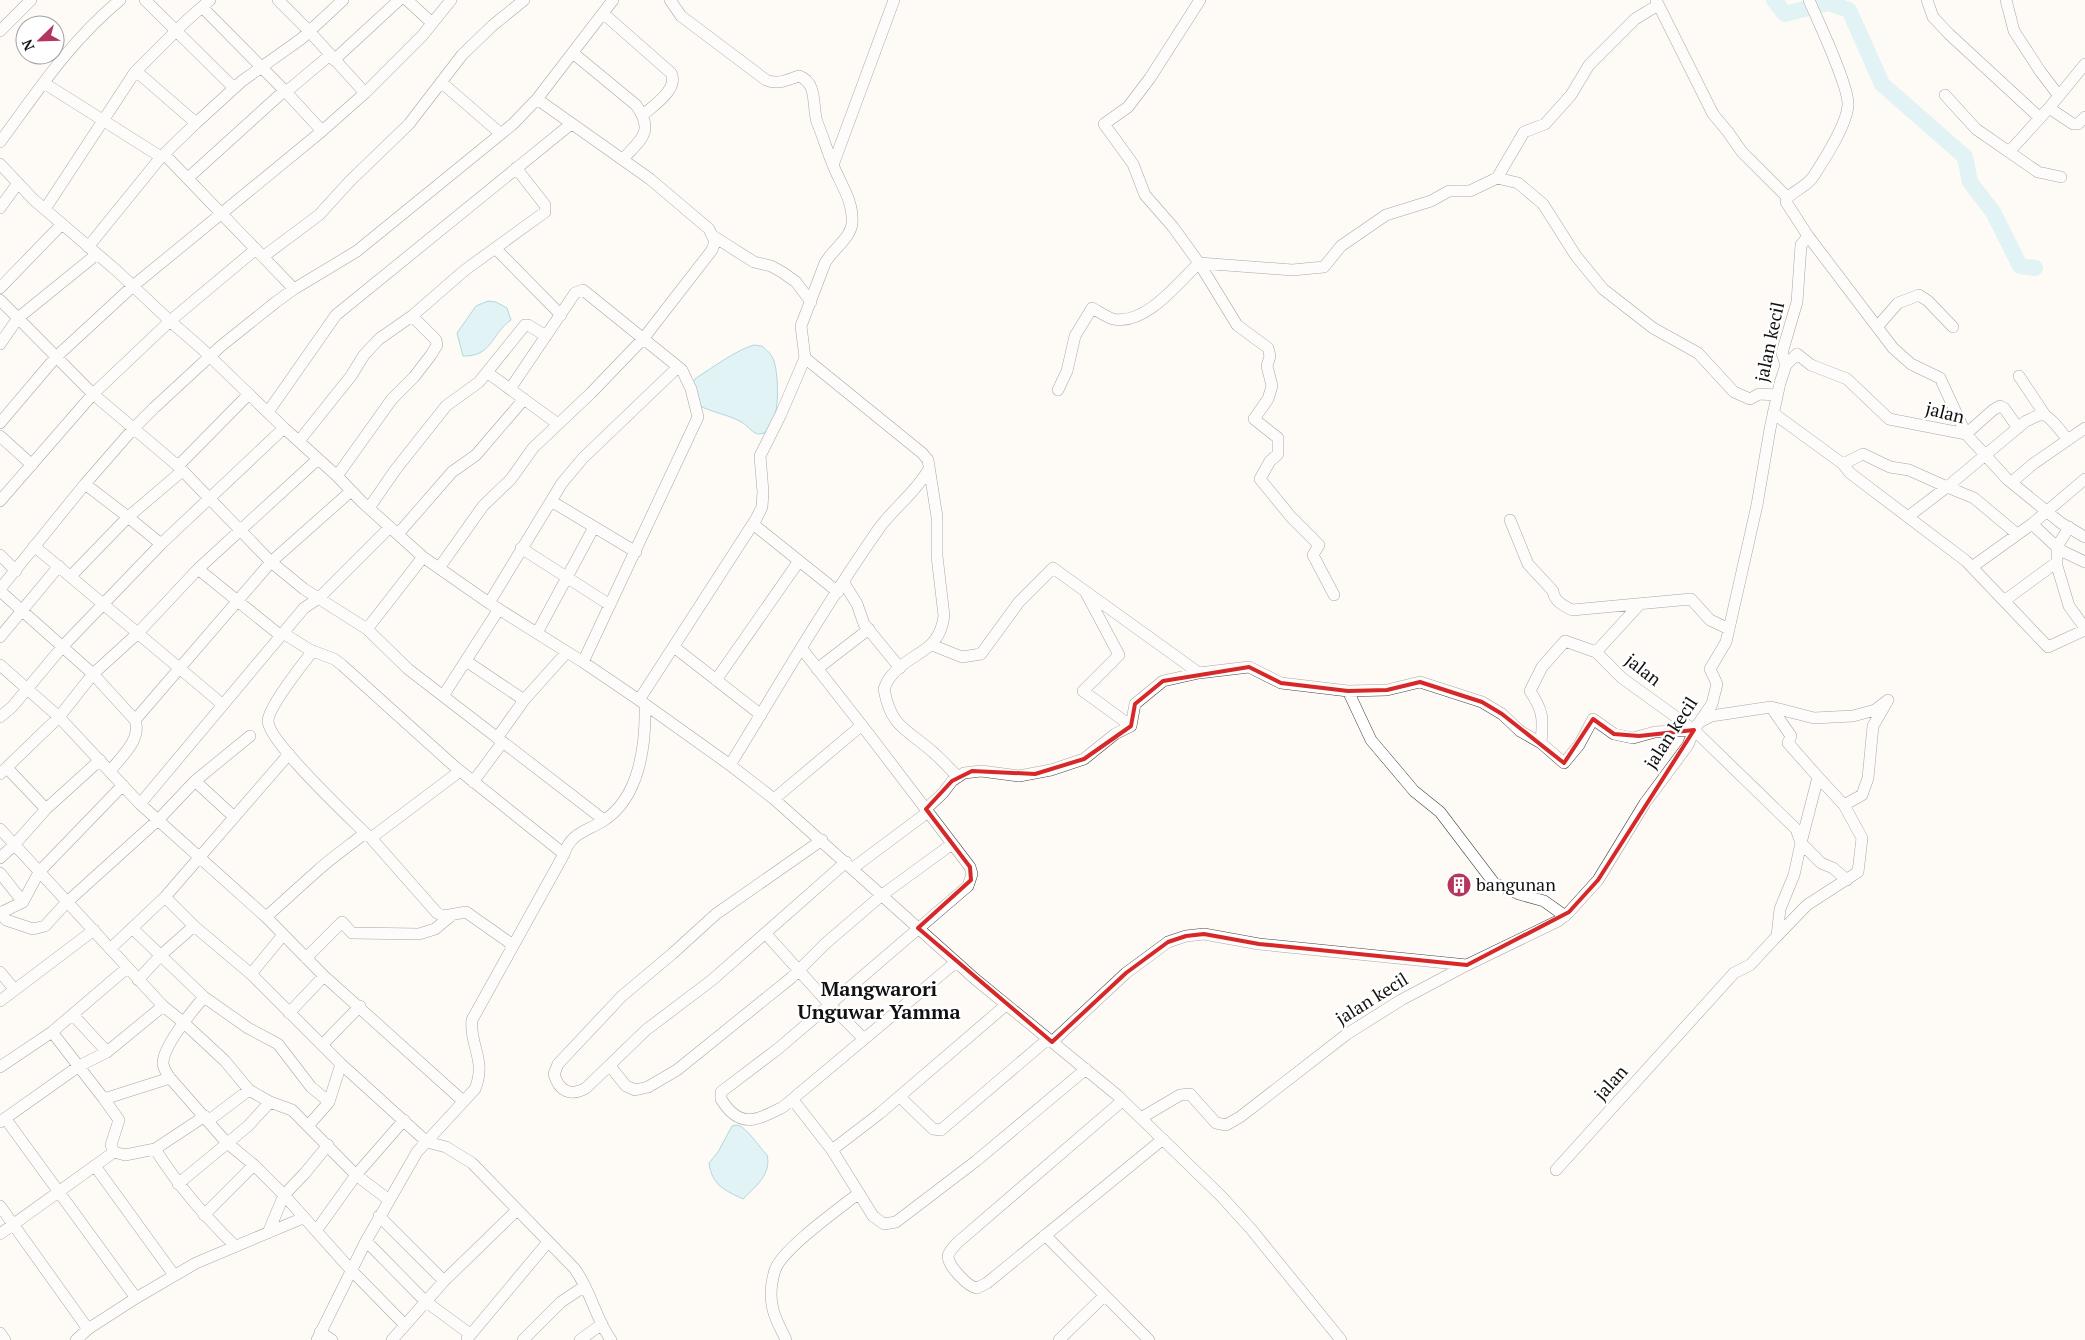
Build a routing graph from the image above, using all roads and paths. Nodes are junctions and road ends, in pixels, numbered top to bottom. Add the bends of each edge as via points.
1 (31, 0) edge
2 (120, 0) edge
3 (145, 0) edge
4 (278, 0) edge
5 (343, 0) edge
6 (399, 0) edge
7 (407, 0) edge
8 (451, 0) edge
9 (524, 0) edge
10 (613, 0) edge
11 (670, 0) edge
12 (894, 0) edge
13 (1200, 0) edge
14 (1809, 0) edge
15 (1927, 0) edge
16 (2006, 0) edge
17 (1657, 2) edge
18 (206, 4) edge
19 (604, 14) junction
20 (432, 23) junction
21 (0, 31) edge
22 (176, 31) junction
23 (309, 31) junction
24 (573, 53) junction
25 (332, 57) junction
26 (2085, 64) edge
27 (261, 67) junction
28 (136, 71) junction
29 (441, 82) junction
30 (44, 83) junction
31 (234, 88) junction
32 (285, 91) junction
33 (365, 93) junction
34 (1946, 95) dead end
35 (2059, 96) junction
36 (537, 99) junction
37 (2049, 108) junction
38 (643, 115) junction
39 (2040, 118) junction
40 (2085, 118) edge
41 (104, 119) junction
42 (196, 123) junction
43 (571, 124) junction
44 (322, 131) junction
45 (501, 134) junction
46 (0, 142) edge
47 (2009, 152) junction
48 (163, 156) junction
49 (622, 159) junction
50 (0, 165) edge
51 (833, 165) junction
52 (516, 168) junction
53 (2061, 177) dead end
54 (188, 178) junction
55 (1497, 178) junction
56 (18, 183) junction
57 (1787, 197) junction
58 (0, 208) edge
59 (45, 209) junction
60 (221, 213) junction
61 (62, 224) junction
62 (713, 236) junction
63 (1808, 236) junction
64 (494, 248) junction
65 (93, 251) junction
66 (260, 252) junction
67 (1199, 263) junction
68 (133, 286) junction
69 (0, 288) edge
70 (294, 289) junction
71 (0, 300) edge
72 (811, 302) junction
73 (561, 315) junction
74 (412, 316) junction
75 (18, 318) junction
76 (170, 321) junction
77 (1877, 327) junction
78 (1953, 328) dead end
79 (546, 336) junction
80 (643, 339) junction
81 (0, 344) edge
82 (210, 356) junction
83 (56, 357) junction
84 (805, 358) junction
85 (1786, 365) junction
86 (678, 367) junction
87 (488, 373) junction
88 (2018, 376) dead end
89 (510, 389) junction
90 (1058, 390) dead end
91 (94, 394) junction
92 (249, 394) junction
93 (1777, 394) junction
94 (524, 399) junction
95 (268, 412) junction
96 (1773, 413) junction
97 (2045, 415) junction
98 (0, 423) edge
99 (558, 424) junction
100 (284, 428) junction
101 (2018, 428) junction
102 (2085, 428) edge
103 (133, 429) junction
104 (1966, 434) junction
105 (0, 436) edge
106 (2068, 440) junction
107 (299, 441) junction
108 (1983, 455) junction
109 (318, 459) junction
110 (1843, 464) junction
111 (32, 465) junction
112 (178, 466) junction
113 (929, 470) junction
114 (338, 476) junction
115 (2085, 479) edge
116 (2012, 482) junction
117 (85, 484) junction
118 (1947, 487) junction
119 (351, 491) junction
120 (208, 498) junction
121 (0, 501) edge
122 (551, 501) junction
123 (369, 508) junction
124 (2046, 510) junction
125 (1909, 516) junction
126 (128, 517) junction
127 (1510, 520) dead end
128 (753, 524) junction
129 (2032, 524) junction
130 (594, 527) junction
131 (2069, 527) junction
132 (394, 530) junction
133 (241, 531) junction
134 (2017, 534) junction
135 (2085, 537) edge
136 (161, 544) junction
137 (34, 546) junction
138 (2057, 547) junction
139 (521, 548) junction
140 (636, 552) junction
141 (0, 555) edge
142 (423, 558) junction
143 (799, 561) junction
144 (272, 562) junction
145 (2057, 562) junction
146 (2085, 562) edge
147 (59, 566) junction
148 (1972, 567) junction
149 (439, 568) junction
150 (198, 569) junction
151 (16, 570) junction
152 (72, 576) junction
153 (567, 577) junction
154 (841, 588) junction
155 (0, 590) edge
156 (1084, 590) junction
157 (1334, 595) dead end
158 (319, 598) junction
159 (2004, 601) junction
160 (238, 602) junction
161 (102, 604) junction
162 (1640, 604) junction
163 (610, 605) junction
164 (494, 606) junction
165 (21, 610) junction
166 (367, 629) junction
167 (1729, 629) junction
168 (2085, 629) edge
169 (869, 630) junction
170 (537, 633) junction
171 (137, 634) junction
172 (282, 634) junction
173 (0, 637) edge
174 (932, 645) junction
175 (63, 646) junction
176 (674, 647) junction
177 (802, 649) junction
178 (313, 651) junction
179 (566, 652) junction
180 (1596, 652) junction
181 (466, 661) junction
182 (583, 662) junction
183 (0, 665) edge
184 (900, 668) junction
185 (179, 669) junction
186 (817, 669) junction
187 (1199, 673) junction
188 (93, 674) junction
189 (716, 680) junction
190 (28, 689) junction
191 (1348, 691) junction
192 (443, 696) junction
193 (524, 700) junction
194 (642, 702) junction
195 (222, 704) junction
196 (1771, 707) junction
197 (761, 715) junction
198 (0, 717) edge
199 (59, 717) junction
200 (135, 720) junction
201 (862, 725) junction
202 (1698, 725) junction
203 (1131, 726) junction
204 (250, 736) dead end
205 (500, 740) junction
206 (1541, 743) junction
207 (289, 754) junction
208 (100, 760) junction
209 (730, 765) junction
210 (4, 771) edge
211 (110, 771) junction
212 (460, 771) junction
213 (958, 777) junction
214 (1818, 777) junction
215 (195, 781) junction
216 (473, 782) junction
217 (123, 785) junction
218 (774, 799) junction
219 (140, 804) junction
220 (1844, 805) junction
221 (46, 809) junction
222 (927, 810) junction
223 (233, 816) junction
224 (159, 819) junction
225 (604, 820) junction
226 (0, 829) edge
227 (368, 836) junction
228 (822, 840) junction
229 (1801, 843) junction
230 (952, 844) junction
231 (14, 845) junction
232 (564, 854) junction
233 (198, 857) junction
234 (0, 858) edge
235 (850, 865) junction
236 (39, 872) junction
237 (0, 873) edge
238 (1846, 880) junction
239 (882, 895) junction
240 (165, 897) junction
241 (23, 902) junction
242 (66, 903) junction
243 (452, 916) junction
244 (1565, 916) junction
245 (2, 917) edge
246 (266, 917) junction
247 (194, 926) junction
248 (132, 928) junction
249 (918, 928) junction
250 (94, 930) junction
251 (766, 934) junction
252 (283, 935) junction
253 (1777, 936) junction
254 (513, 946) junction
255 (110, 949) junction
256 (160, 956) junction
257 (306, 958) junction
258 (956, 962) junction
259 (1467, 965) junction
260 (127, 968) junction
261 (798, 971) junction
262 (0, 972) edge
263 (251, 974) junction
264 (324, 976) junction
265 (138, 980) junction
266 (15, 990) junction
267 (204, 997) junction
268 (0, 1001) edge
269 (829, 1004) junction
270 (1006, 1004) junction
271 (163, 1006) junction
272 (360, 1006) junction
273 (289, 1013) junction
274 (73, 1015) junction
275 (183, 1022) junction
276 (52, 1032) junction
277 (864, 1038) junction
278 (1050, 1041) junction
279 (322, 1046) junction
280 (107, 1052) junction
281 (340, 1064) junction
282 (78, 1066) junction
283 (610, 1066) junction
284 (0, 1067) edge
285 (1086, 1069) junction
286 (170, 1078) junction
287 (249, 1090) junction
288 (900, 1097) junction
289 (104, 1099) junction
290 (793, 1100) junction
291 (1122, 1100) junction
292 (463, 1101) junction
293 (270, 1102) junction
294 (329, 1102) junction
295 (1141, 1118) junction
296 (207, 1119) junction
297 (2, 1120) edge
298 (404, 1120) junction
299 (308, 1126) junction
300 (1162, 1139) junction
301 (226, 1142) junction
302 (427, 1142) junction
303 (328, 1145) junction
304 (155, 1149) junction
305 (832, 1150) junction
306 (114, 1152) junction
307 (254, 1165) junction
308 (95, 1166) junction
309 (1556, 1170) dead end
310 (356, 1175) junction
311 (178, 1184) junction
312 (59, 1192) junction
313 (859, 1193) junction
314 (284, 1195) junction
315 (389, 1200) junction
316 (0, 1206) edge
317 (517, 1210) junction
318 (204, 1215) junction
319 (379, 1216) junction
320 (303, 1218) junction
321 (13, 1225) junction
322 (316, 1231) junction
323 (268, 1233) junction
324 (0, 1234) edge
325 (1044, 1235) junction
326 (366, 1241) junction
327 (548, 1242) junction
328 (235, 1246) junction
329 (350, 1270) junction
330 (174, 1275) junction
331 (444, 1281) junction
332 (586, 1286) junction
333 (1104, 1296) junction
334 (136, 1298) junction
335 (425, 1301) junction
336 (404, 1324) junction
337 (602, 1324) junction
338 (88, 1329) junction
339 (0, 1333) edge
340 (318, 1336) edge
341 (468, 1337) edge
342 (5, 1340) edge
343 (76, 1340) edge
344 (332, 1340) edge
345 (392, 1340) edge
346 (523, 1340) edge
347 (580, 1340) edge
348 (611, 1340) edge
349 (786, 1340) edge
350 (1059, 1340) edge
351 (1149, 1340) edge
352 (1341, 1340) edge

1 - 21 street
2 - 30 street via 76,40
3 - 22 street
4 - 23 street
5 - 23 street
6 - 25 street
7 - 20 street
8 - 20 street
9 - 29 street via 462,55
10 - 19 street
11 - 51 street via 681,16 766,80 781,83 799,76 807,80
12 - 51 street
13 - 67 street via 1150,78 1128,106 1104,124 1133,164 1145,195
14 - 57 street via 1848,104 1828,153 1811,180
15 - 39 street via 1933,17 1949,34
16 - 35 street via 2014,31
17 - 55 street via 1589,65 1571,95 1545,124 1524,132
17 - 57 street via 1713,114 1742,152
18 - 22 street
18 - 27 street
19 - 24 street
19 - 38 street via 674,78 669,90
20 - 33 street
22 - 28 street
22 - 31 street
23 - 25 street
23 - 27 street
24 - 36 street
24 - 38 street via 636,105
25 - 32 street
25 - 33 street
26 - 35 street
27 - 31 street
27 - 32 street
28 - 41 street
28 - 42 street
29 - 45 street
29 - 66 street via 409,124 319,215
30 - 41 street
30 - 46 street
31 - 42 street
32 - 44 street
32 - 54 street
33 - 44 street
34 - 47 street via 1976,129
35 - 37 street
36 - 43 street
36 - 45 street
37 - 39 street
37 - 40 street via 2073,124
38 - 49 street via 645,134
39 - 47 street
41 - 48 street
41 - 59 street
42 - 48 street
43 - 49 street
43 - 52 street
44 - 60 street
45 - 70 street via 357,251
47 - 53 street via 2038,172
48 - 54 street
48 - 65 street
49 - 62 street via 676,199
50 - 56 street
51 - 72 street via 846,194 852,226 825,263
52 - 64 street via 545,205 544,212
52 - 95 street via 336,315
54 - 60 street
55 - 67 street via 1470,191 1449,190 1431,201 1386,215 1342,246 1324,267 1292,270
55 - 93 street via 1518,183 1543,204 1603,289 1675,342 1698,353 1734,392 1750,399 1759,394
56 - 58 street
56 - 59 street
57 - 63 street via 1786,202
59 - 61 street
60 - 66 street
60 - 68 street
61 - 65 street
61 - 69 street
62 - 72 street via 754,262 782,272 796,282
62 - 80 street via 712,250
63 - 77 street
63 - 85 street, jalan kecil via 1801,246 1797,302 1782,353
64 - 73 street
64 - 74 street
65 - 68 street
65 - 75 street
66 - 70 street
66 - 76 street
67 - 90 street via 1152,309 1138,316 1114,319 1092,308 1075,336 1067,371
67 - 157 street via 1236,325 1268,348 1267,366 1272,386 1268,399 1254,419 1278,438 1278,454 1260,479 1319,545 1313,555
68 - 76 street
68 - 83 street
70 - 82 street
71 - 75 street
72 - 84 street via 800,326
73 - 79 street
73 - 80 street via 575,293 583,290
74 - 107 street via 379,339 364,355
74 - 114 street via 436,340 437,345 414,378 392,399
75 - 81 street
75 - 83 street
76 - 82 street
76 - 91 street
77 - 78 street via 1898,303 1919,295
77 - 104 street via 1893,348 1912,364 1940,378
79 - 87 street via 525,325
79 - 89 street
80 - 86 street
80 - 99 street
82 - 92 street
82 - 103 street
83 - 91 street
83 - 98 street
84 - 113 street via 922,453 928,460
84 - 128 street via 760,456 762,507
85 - 93 street, jalan kecil
85 - 104 street, jalan via 1797,354 1811,365 1848,379 1889,419
86 - 122 street via 583,458
86 - 140 street via 691,389 698,417
87 - 89 street
87 - 123 street via 446,406
88 - 97 street
89 - 94 street
91 - 103 street
91 - 111 street
92 - 95 street
92 - 112 street
93 - 96 street, jalan kecil
94 - 99 street
94 - 132 street via 476,454 452,472
95 - 100 street
96 - 110 street
96 - 167 street, jalan kecil via 1757,505
97 - 101 street via 2026,421
97 - 106 street
99 - 149 street via 533,448 512,479 482,506
100 - 107 street
100 - 120 street
101 - 104 street via 2000,406
101 - 108 street
102 - 106 street
103 - 112 street
103 - 117 street
104 - 108 street, jalan
105 - 111 street
106 - 116 street
107 - 109 street
108 - 116 street, jalan
108 - 118 street
109 - 114 street
109 - 133 street
110 - 118 street via 1863,454
110 - 125 street
111 - 121 street
112 - 120 street
112 - 126 street via 181,472
113 - 154 street via 881,526
113 - 174 street via 937,517 937,556 944,616 942,628
114 - 119 street
115 - 124 street
116 - 124 street, jalan
117 - 126 street
117 - 137 street
118 - 125 street
118 - 134 street via 1974,498
119 - 123 street
119 - 144 street
120 - 133 street
120 - 136 street
122 - 130 street
122 - 139 street
123 - 132 street
124 - 129 street
124 - 131 street, jalan
125 - 148 street
126 - 136 street
126 - 152 street
127 - 162 street via 1528,564 1553,591 1561,605 1572,610
128 - 143 street
128 - 176 street
129 - 134 street
129 - 138 street
130 - 140 street
130 - 153 street
131 - 135 street, jalan
131 - 138 street
132 - 142 street
132 - 158 street
133 - 144 street
133 - 150 street
134 - 148 street
136 - 161 street
137 - 147 street
137 - 151 street
138 - 145 street
138 - 146 street
139 - 153 street
139 - 164 street
140 - 163 street
141 - 151 street
142 - 149 street
142 - 166 street
143 - 154 street
143 - 189 street
144 - 158 street
144 - 160 street
145 - 159 street
145 - 168 street via 2069,606
147 - 152 street
147 - 165 street
148 - 159 street
149 - 164 street
150 - 160 street
150 - 171 street
151 - 155 street
152 - 161 street
153 - 163 street
153 - 170 street
154 - 169 street via 852,592
154 - 177 street
155 - 165 street
156 - 174 street via 1054,568 1019,602 981,654 962,657
156 - 187 street
156 - 203 street via 1119,655 1083,691
158 - 166 street
158 - 172 street via 304,608
159 - 168 street via 2048,648
160 - 172 street
160 - 185 street
161 - 171 street
161 - 175 street
162 - 167 street via 1691,599 1710,620
162 - 180 street
163 - 182 street
164 - 170 street
164 - 181 street
165 - 173 street
165 - 175 street
166 - 192 street via 408,669
167 - 202 street, jalan kecil via 1726,642 1710,669 1717,684 1712,704
169 - 184 street
169 - 186 street
170 - 179 street
171 - 185 street
171 - 188 street
172 - 178 street
172 - 195 street
174 - 184 street
175 - 188 street
175 - 190 street
176 - 189 street
176 - 194 street
177 - 186 street
177 - 197 street
178 - 207 street via 269,715 270,732
178 - 212 street via 342,665
179 - 182 street
179 - 193 street
180 - 202 street, jalan via 1622,678
180 - 206 street via 1565,641 1542,667 1530,692 1540,706
181 - 192 street
181 - 193 street
182 - 194 street
183 - 190 street
184 - 213 street via 884,688 887,706 898,724 935,753
185 - 195 street
185 - 200 street
186 - 201 street
187 - 191 street via 1249,667 1281,683
187 - 203 street via 1164,681 1135,704
188 - 199 street
188 - 200 street
189 - 197 street
190 - 198 street
190 - 199 street
191 - 206 street via 1387,690 1420,682 1482,702
191 - 244 street via 1371,740 1414,791 1440,812 1494,883 1544,900
192 - 205 street
193 - 205 street
194 - 209 street
194 - 225 street via 645,732 634,778 622,804
195 - 219 street
196 - 202 street via 1711,716
196 - 214 street, jalan via 1791,736 1788,743
196 - 220 street via 1824,718 1853,716 1874,710 1888,700 1873,726 1868,778 1862,795
197 - 209 street
199 - 208 street
199 - 210 street
200 - 211 street via 138,727 136,737
201 - 218 street
201 - 222 street
202 - 206 street via 1633,738 1614,734 1593,719 1579,745 1564,763
202 - 229 street, jalan via 1796,829
202 - 244 street, jalan kecil via 1598,880
203 - 213 street via 1114,734 1084,759 1051,770 1019,776 972,771
204 - 215 street
205 - 216 street
205 - 225 street
207 - 223 street
207 - 227 street
208 - 211 street
208 - 221 street
209 - 218 street
210 - 221 street
211 - 217 street
212 - 216 street
212 - 227 street
213 - 222 street
214 - 220 street, jalan
214 - 229 street
215 - 223 street
215 - 224 street
216 - 232 street
217 - 219 street
217 - 236 street
218 - 228 street
219 - 224 street
220 - 238 street, jalan via 1862,838 1858,872
221 - 231 street
222 - 230 street
222 - 235 street
223 - 233 street
224 - 233 street
224 - 242 street
225 - 232 street via 572,838
226 - 231 street
227 - 243 street via 437,913
227 - 246 street via 316,872
228 - 235 street
228 - 283 street via 716,914 622,996 558,1064 554,1074 561,1088 578,1092
229 - 238 street, jalan via 1821,863
229 - 253 street via 1794,875 1780,909
230 - 239 street
230 - 249 street via 970,867 971,880
231 - 234 street
231 - 236 street
232 - 254 street
233 - 240 street
233 - 246 street
235 - 239 street
235 - 251 street
236 - 241 street
236 - 242 street
237 - 241 street
238 - 253 street, jalan via 1807,905
239 - 249 street
239 - 261 street
240 - 247 street
240 - 248 street
241 - 245 street
242 - 245 street via 45,926 32,928
242 - 250 street
243 - 254 street via 466,912
243 - 257 street via 435,929 419,934 352,933 342,922
244 - 259 street, jalan kecil
246 - 252 street
247 - 256 street
247 - 263 street
248 - 255 street
248 - 256 street
249 - 258 street
249 - 269 street
250 - 255 street
250 - 266 street
251 - 261 street
251 - 283 street via 646,1030
252 - 257 street
252 - 263 street
253 - 309 street, jalan via 1750,965 1734,973
254 - 292 street via 472,1020 480,1072 475,1089
255 - 260 street
256 - 265 street
256 - 267 street
257 - 264 street
258 - 270 street
258 - 277 street
259 - 278 street via 1259,944 1204,934 1186,936 1168,942 1126,973
259 - 295 street, jalan kecil via 1401,1000 1348,1034 1226,1125 1216,1123 1187,1093
260 - 265 street
260 - 274 street
261 - 269 street
261 - 283 street via 677,1070 648,1087 630,1089
262 - 266 street
263 - 273 street
264 - 272 street
264 - 273 street
265 - 271 street
266 - 268 street
267 - 275 street
267 - 294 street via 248,1028 278,1044 311,1087
269 - 277 street
269 - 290 street via 779,1048 720,1092 724,1104 745,1120 761,1118
270 - 278 street
270 - 288 street
271 - 275 street
271 - 280 street
272 - 279 street
272 - 292 street
273 - 279 street
274 - 276 street
274 - 280 street
275 - 286 street via 163,1062
275 - 287 street via 225,1061
276 - 282 street
276 - 284 street
277 - 290 street
278 - 285 street
278 - 288 street via 941,1130 934,1129
279 - 281 street
280 - 282 street
281 - 294 street
281 - 298 street
282 - 289 street
282 - 297 street
285 - 291 street
285 - 313 street via 976,1161 896,1222 884,1224 874,1216
286 - 289 street
286 - 296 street
287 - 293 street
287 - 296 street
288 - 305 street
289 - 306 street via 119,1120 111,1145
290 - 305 street
291 - 295 street
291 - 325 street via 957,1243 948,1254 948,1260 970,1286 977,1288
292 - 302 street
293 - 299 street via 289,1108
293 - 301 street
294 - 299 street
295 - 300 street
296 - 301 street
296 - 304 street
297 - 312 street
298 - 302 street
298 - 310 street
299 - 303 street
300 - 325 street
300 - 352 street via 1251,1229
301 - 307 street
301 - 311 street
302 - 315 street via 417,1152
302 - 317 street via 446,1147 472,1163
303 - 310 street
303 - 314 street
304 - 306 street via 124,1156
304 - 311 street
305 - 313 street
306 - 308 street
307 - 314 street
307 - 318 street
308 - 312 street
308 - 330 street
310 - 315 street
310 - 322 street
311 - 318 street
312 - 321 street
312 - 334 street
313 - 349 street via 786,1254 775,1269 771,1304
314 - 320 street
314 - 323 street
315 - 319 street
316 - 321 street
317 - 327 street
317 - 331 street
318 - 328 street
319 - 326 street
319 - 331 street
320 - 322 street
320 - 323 street
321 - 324 street
321 - 338 street
322 - 329 street
323 - 328 street
325 - 333 street
326 - 329 street
326 - 335 street
327 - 332 street via 574,1268
327 - 341 street
328 - 330 street
329 - 336 street
329 - 340 street
330 - 334 street
331 - 335 street
332 - 337 street
332 - 346 street via 561,1302
333 - 350 street
333 - 351 street
334 - 338 street
335 - 336 street
335 - 341 street
336 - 345 street
337 - 347 street
337 - 348 street
338 - 343 street
339 - 342 street
340 - 344 street

